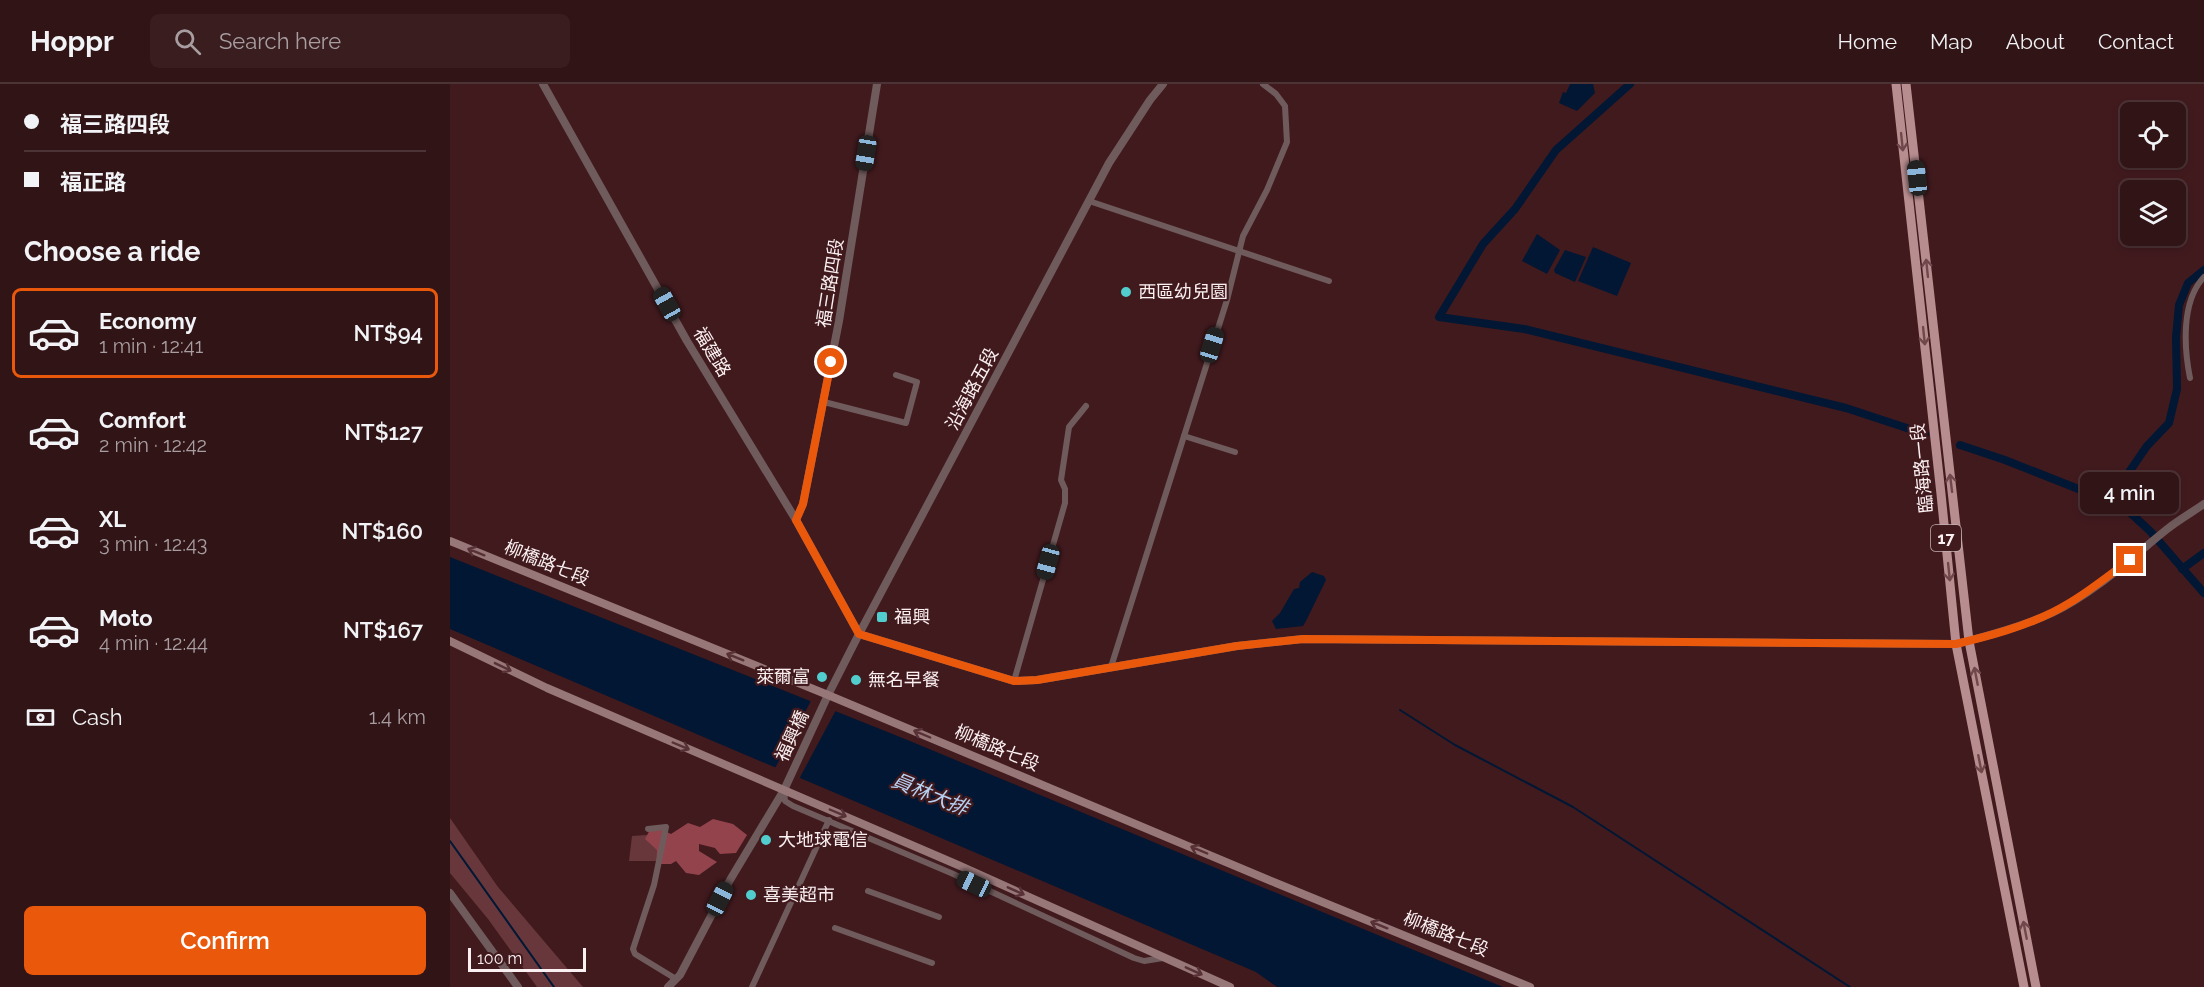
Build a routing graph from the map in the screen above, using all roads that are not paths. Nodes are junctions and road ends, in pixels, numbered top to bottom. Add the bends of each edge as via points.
1 (543, 84) edge
2 (877, 84) edge
3 (1163, 84) edge
4 (1263, 84) edge
5 (1896, 84) edge
6 (1906, 84) edge
7 (1089, 201) junction
8 (1238, 250) junction
9 (2204, 277) edge
10 (1329, 281) dead end
11 (896, 375) dead end
12 (2190, 378) dead end
13 (824, 402) junction
14 (1086, 406) dead end
15 (1184, 436) junction
16 (1235, 452) dead end
17 (2204, 504) edge
18 (796, 520) junction
19 (450, 541) edge
20 (859, 634) junction
21 (450, 641) edge
22 (1969, 641) junction
23 (1956, 644) junction
24 (1111, 667) junction
25 (1014, 681) junction
26 (828, 694) junction
27 (784, 790) junction
28 (829, 820) junction
29 (648, 829) dead end
30 (868, 891) dead end
31 (450, 893) edge
32 (939, 917) dead end
33 (835, 928) dead end
34 (1163, 958) junction
35 (932, 963) dead end
36 (676, 979) junction
37 (518, 987) edge
38 (668, 987) edge
39 (752, 987) edge
40 (1230, 987) edge
41 (1530, 987) edge
42 (2024, 987) edge
43 (2036, 987) edge

1 - 18 street, 福建路 via 687,341
2 - 13 street, 福三路四段
3 - 7 street, 沿海路五段 via 1121,142
4 - 8 street via 1286,106 1287,142
5 -> 23 main road, 臨海路一段 / 17
22 -> 6 main road, 臨海路一段 / 17
7 - 8 street
7 - 20 street, 沿海路五段
8 - 10 street
8 - 15 street via 1227,300
9 - 12 street via 2190,299 2185,350
11 - 13 street via 917,382 906,423
13 - 18 street, 福三路四段 via 803,504
14 - 25 street via 1069,427 1061,480 1065,503
15 - 16 street
15 - 24 street
17 - 22 street via 2080,597 2024,624
18 - 20 street, 福建路
26 -> 19 main road, 柳橋路七段
20 - 25 street
20 - 26 street, 沿海路五段
21 -> 27 main road via 547,688
22 - 23 street
43 -> 22 main road, 臨海路一段 / 17
23 - 24 street via 1303,639
23 -> 42 main road, 臨海路一段 / 17
24 - 25 street
26 - 27 street, 福興橋
41 -> 26 main road, 柳橋路七段
27 - 28 street via 785,801
27 -> 34 main road
27 - 36 street
28 - 34 street via 1134,958
28 - 39 street
29 - 36 street via 666,827 654,885 633,949
30 - 32 street
31 - 37 street
33 - 35 street
34 -> 40 main road
36 - 38 street

